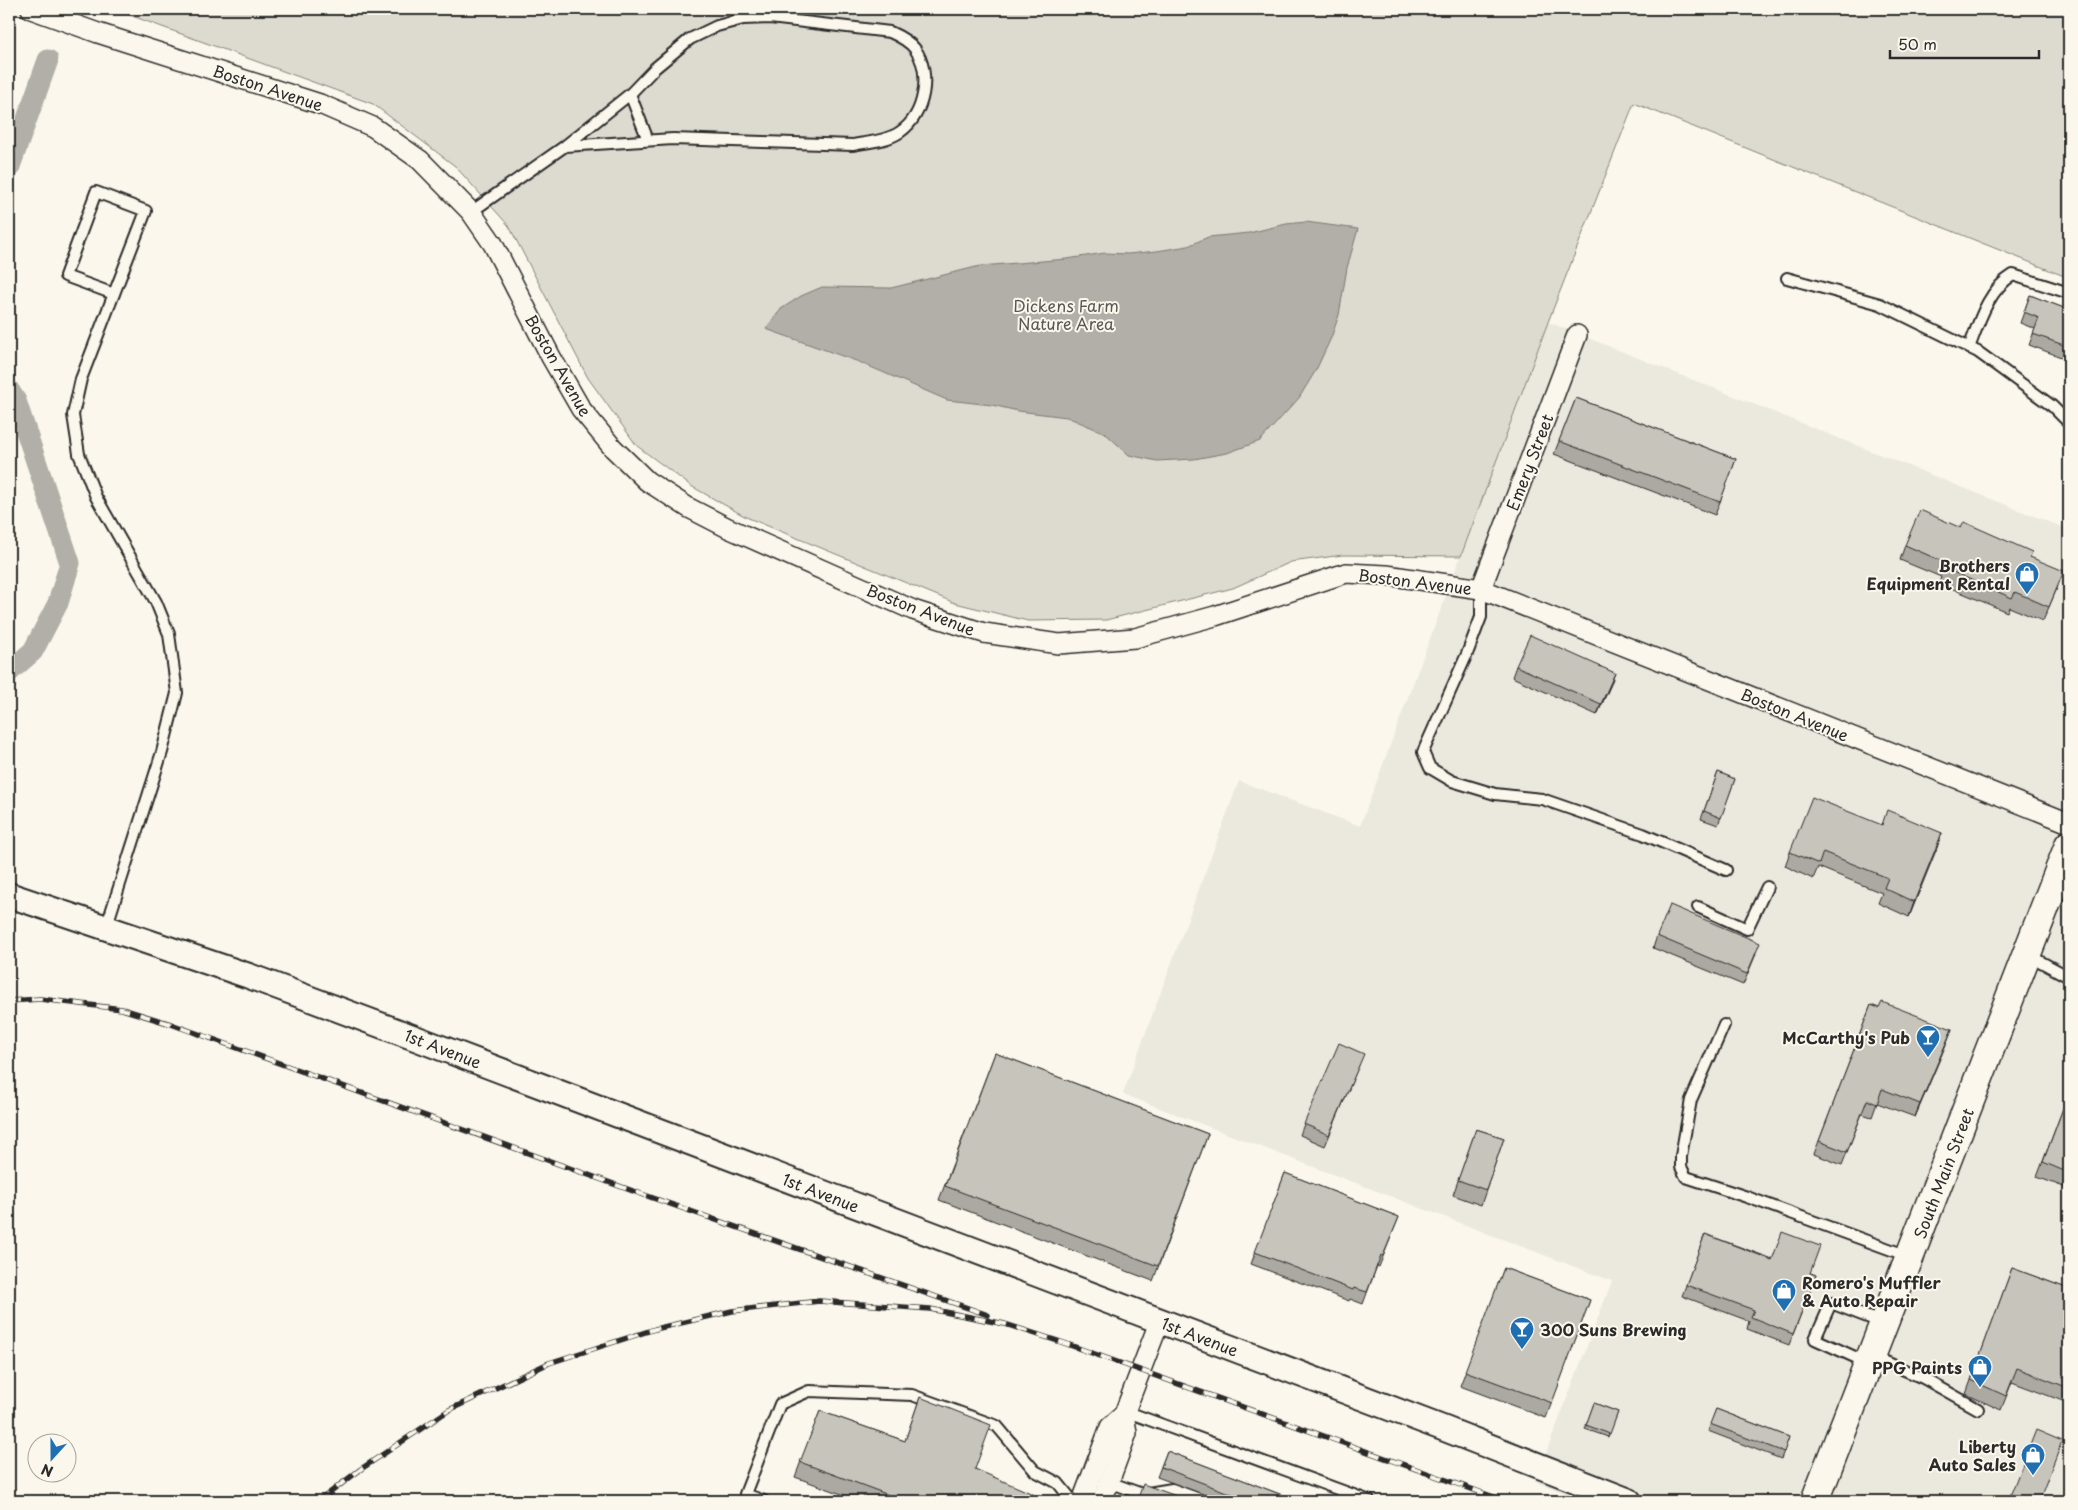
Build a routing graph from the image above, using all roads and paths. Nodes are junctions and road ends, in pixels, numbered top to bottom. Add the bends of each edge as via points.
1 (31, 9) edge
2 (630, 94) junction
3 (648, 140) junction
4 (565, 146) junction
5 (471, 212) junction
6 (1786, 278) dead end
7 (2069, 292) edge
8 (114, 294) junction
9 (1577, 335) dead end
10 (1970, 348) junction
11 (2069, 423) edge
12 (1481, 589) junction
13 (2069, 823) edge
14 (2069, 845) edge
15 (1726, 870) dead end
16 (1767, 887) dead end
17 (9, 895) edge
18 (1698, 907) dead end
19 (106, 928) junction
20 (2027, 954) junction
21 (2069, 977) edge
22 (1724, 1025) dead end
23 (1911, 1257) junction
24 (1160, 1320) junction
25 (1885, 1324) junction
26 (1870, 1359) junction
27 (1978, 1409) dead end
28 (1125, 1413) junction
29 (1109, 1482) junction
30 (764, 1501) edge
31 (1077, 1501) edge
32 (1082, 1501) edge
33 (1102, 1501) edge
34 (1205, 1501) edge
35 (1370, 1501) edge
36 (1630, 1501) edge
37 (1815, 1501) edge

1 - 5 street, Boston Avenue via 320,104 373,127 420,160
2 - 3 lane
2 - 3 lane via 690,39 717,26 743,19 770,18 890,32 915,49 924,72 921,107 900,132 881,140 853,145
2 - 4 lane
3 - 4 lane
4 - 5 lane
5 - 12 street, Boston Avenue via 493,244 581,409 613,448 647,481 728,528 913,610 984,633 1059,644 1136,638 1346,573 1386,575
6 - 10 lane via 1880,304
7 - 10 lane via 2013,275 2002,282 1985,308
8 - 8 lane via 146,211 96,192 65,276
8 - 19 lane via 81,379 73,416 79,454 96,498 156,602 166,626 177,693 162,752
9 - 12 street, Emery Street
10 - 11 lane via 2052,406
12 - 13 street, Boston Avenue
12 - 15 lane via 1481,618 1423,752 1430,768 1452,781 1494,794 1542,799
14 - 20 highway, South Main Street
16 - 18 lane via 1747,929
17 - 19 street, 1st Avenue
19 - 24 street, 1st Avenue via 406,1034
20 - 21 lane
20 - 23 highway, South Main Street
22 - 23 lane via 1690,1100 1681,1156 1681,1167 1686,1177
23 - 25 highway, South Main Street
24 - 28 street
24 - 36 street, 1st Avenue
25 - 26 highway, South Main Street
25 - 26 lane via 1831,1303 1815,1339
26 - 27 lane via 1924,1378
26 - 37 highway, South Main Street
28 - 29 street via 1127,1433
28 - 32 street via 1110,1427
28 - 35 lane
29 - 33 street
29 - 34 lane via 1142,1494 1172,1488
30 - 31 lane via 745,1494 780,1404 809,1391 912,1395 996,1426 1035,1472 1058,1483 1071,1499

